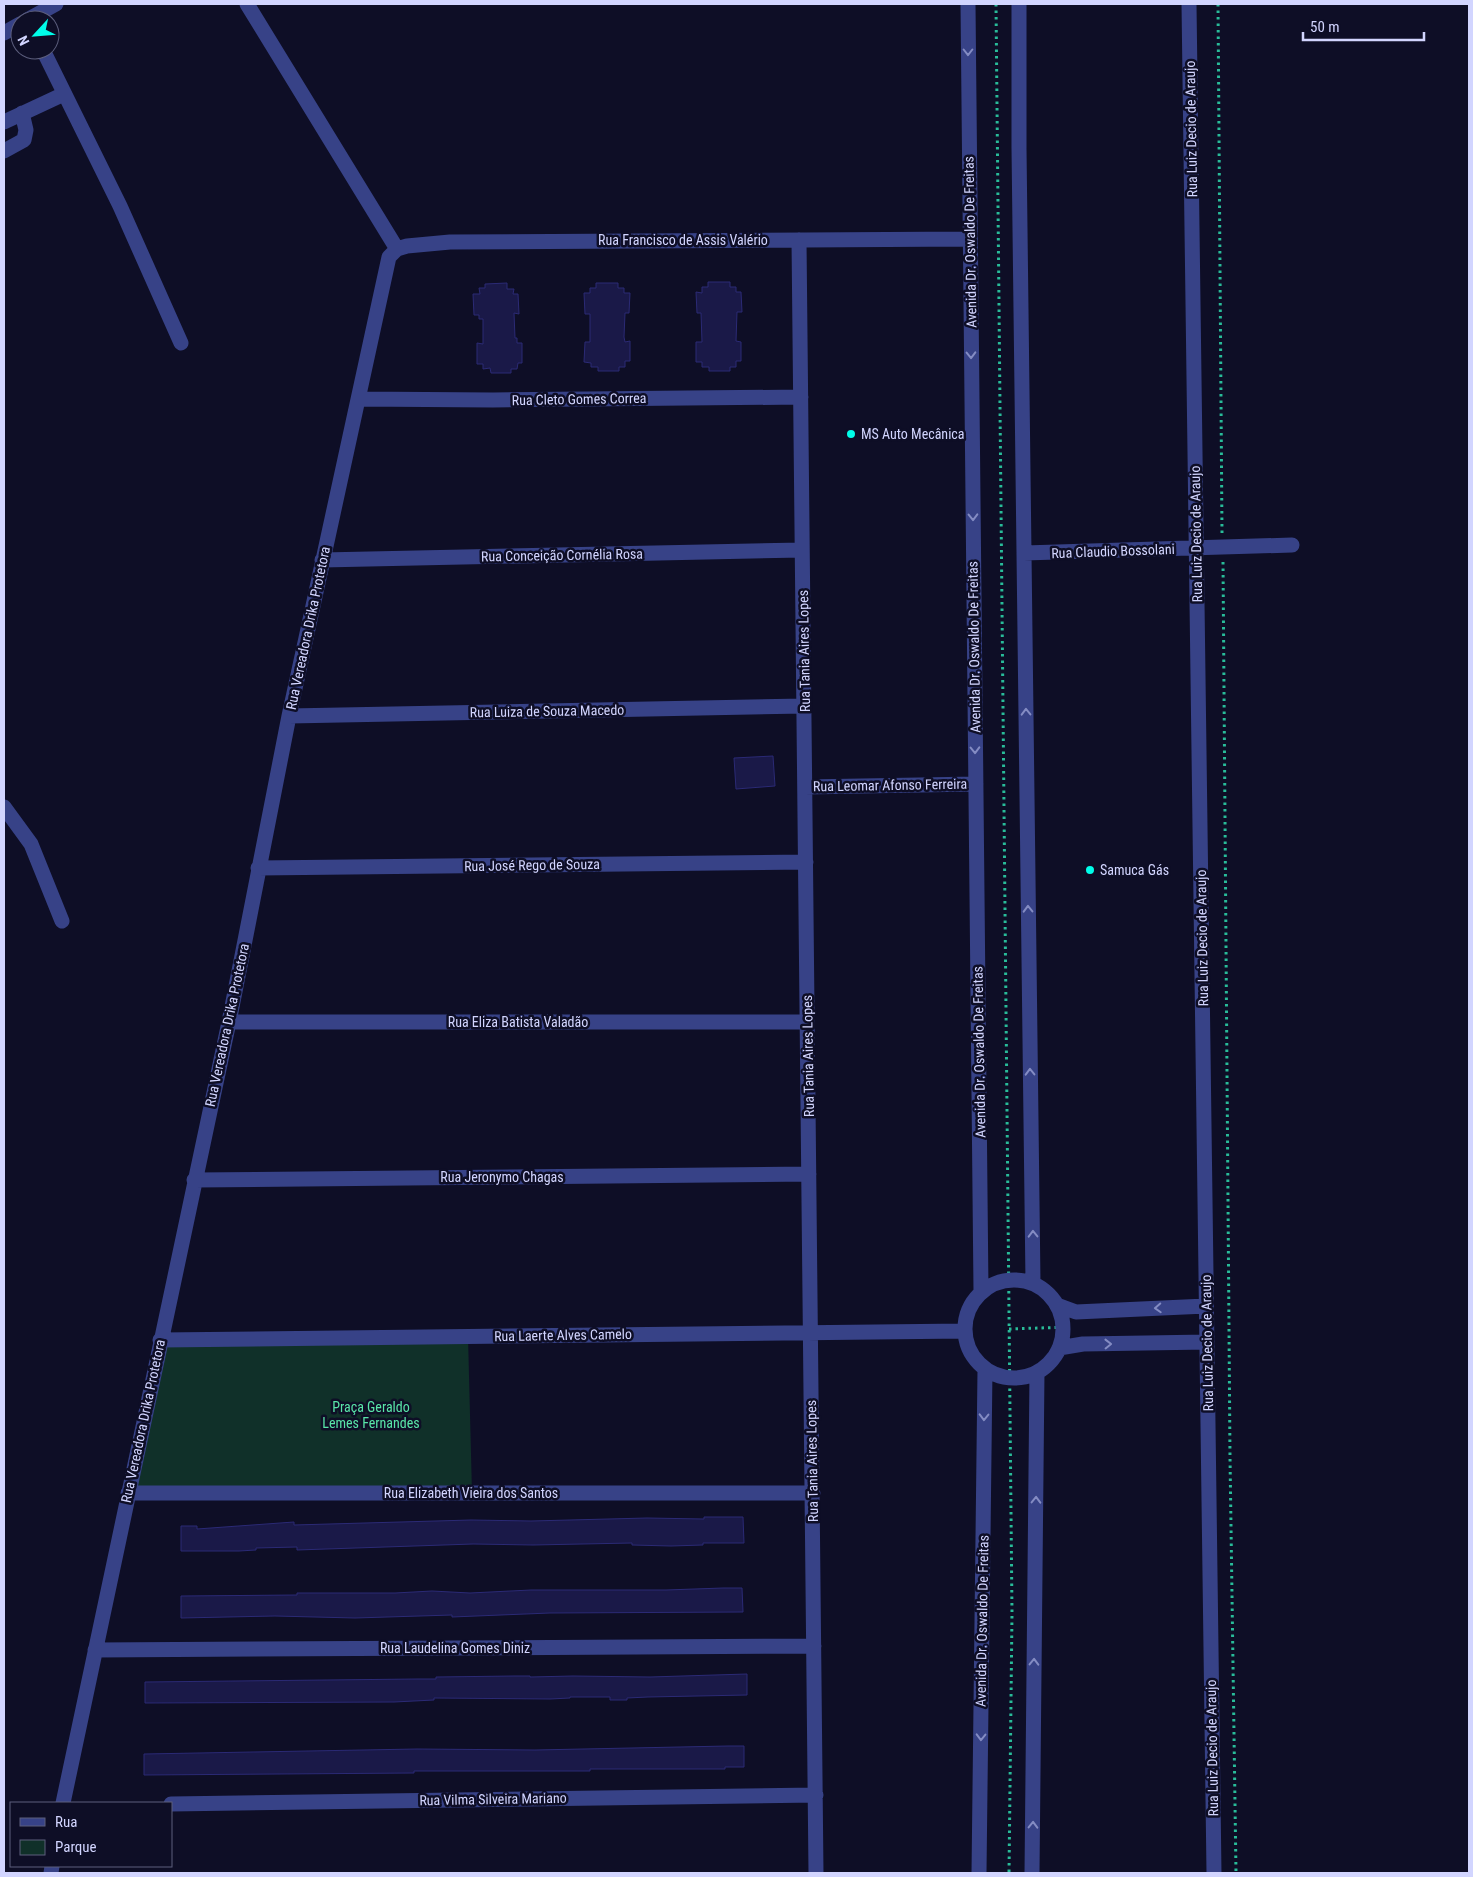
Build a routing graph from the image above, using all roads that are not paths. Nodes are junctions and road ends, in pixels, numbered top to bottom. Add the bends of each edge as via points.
1 (247, 4) edge
2 (968, 4) edge
3 (1019, 4) edge
4 (1189, 4) edge
5 (48, 60) edge
6 (64, 94) junction
7 (22, 113) junction
8 (4, 122) edge
9 (4, 151) edge
10 (970, 239) junction
11 (799, 240) junction
12 (397, 249) junction
13 (181, 343) dead end
14 (801, 397) junction
15 (358, 399) junction
16 (1292, 545) dead end
17 (1196, 548) junction
18 (802, 550) junction
19 (1024, 554) junction
20 (322, 560) junction
21 (804, 706) junction
22 (289, 716) junction
23 (976, 784) junction
24 (805, 787) junction
25 (4, 807) edge
26 (806, 862) junction
27 (258, 868) junction
28 (62, 921) dead end
29 (229, 1022) junction
30 (807, 1022) junction
31 (809, 1174) junction
32 (194, 1180) junction
33 (1033, 1283) junction
34 (981, 1291) junction
35 (1057, 1305) junction
36 (1206, 1306) junction
37 (965, 1331) junction
38 (810, 1332) junction
39 (160, 1340) junction
40 (1207, 1342) junction
41 (1059, 1348) junction
42 (985, 1369) junction
43 (1037, 1372) junction
44 (128, 1493) junction
45 (813, 1493) junction
46 (814, 1646) junction
47 (95, 1650) junction
48 (816, 1795) junction
49 (63, 1802) edge
50 (172, 1804) edge
51 (816, 1873) edge
52 (979, 1873) edge
53 (1032, 1873) edge
54 (1214, 1873) edge

1 - 12 street
2 -> 10 street, Avenida Dr. Oswaldo De Freitas
3 - 19 street
4 - 17 street, Rua Luiz Decio de Araujo
5 - 6 street
6 - 7 street
6 - 13 street via 120,206
7 - 8 street
7 - 9 street via 26,130 24,140
10 - 11 street, Rua Francisco de Assis Valério
10 -> 23 street, Avenida Dr. Oswaldo De Freitas
11 - 12 street, Rua Francisco de Assis Valério via 450,242
11 - 14 street, Rua Tania Aires Lopes
12 - 15 street, Rua Vereadora Drika Protetora via 389,257
14 - 15 street, Rua Cleto Gomes Correa
14 - 18 street, Rua Tania Aires Lopes
15 - 20 street, Rua Vereadora Drika Protetora
16 - 17 street, Rua Claudio Bossolani
17 - 19 street, Rua Claudio Bossolani
17 - 36 street, Rua Luiz Decio de Araujo
18 - 20 street, Rua Conceição Cornélia Rosa
18 - 21 street, Rua Tania Aires Lopes
33 -> 19 street
20 - 22 street, Rua Vereadora Drika Protetora
21 - 22 street, Rua Luiza de Souza Macedo
21 - 24 street, Rua Tania Aires Lopes
22 - 27 street, Rua Vereadora Drika Protetora
23 - 24 street, Rua Leomar Afonso Ferreira
23 - 34 street, Avenida Dr. Oswaldo De Freitas
24 - 26 street, Rua Tania Aires Lopes
25 - 28 street via 31,844
26 - 27 street, Rua José Rego de Souza
26 - 30 street, Rua Tania Aires Lopes
27 - 29 street, Rua Vereadora Drika Protetora
29 - 30 street, Rua Eliza Batista Valadão
29 - 32 street, Rua Vereadora Drika Protetora
30 - 31 street, Rua Tania Aires Lopes
31 - 32 street, Rua Jeronymo Chagas
31 - 38 street, Rua Tania Aires Lopes
32 - 39 street, Rua Vereadora Drika Protetora
33 - 34 street via 1009,1280
33 - 35 street via 1047,1292
34 - 37 street via 968,1309
36 -> 35 street via 1076,1312
35 - 41 street via 1063,1327
36 - 40 street, Rua Luiz Decio de Araujo
37 - 38 street, Rua Laerte Alves Camelo
37 - 42 street via 971,1352
38 - 39 street, Rua Laerte Alves Camelo
38 - 45 street, Rua Tania Aires Lopes
39 - 44 street, Rua Vereadora Drika Protetora
41 -> 40 street via 1083,1344
40 - 54 street, Rua Luiz Decio de Araujo
41 - 43 street via 1050,1362
42 - 43 street via 1010,1377
42 -> 52 street, Avenida Dr. Oswaldo De Freitas
53 -> 43 street
44 - 45 street, Rua Elizabeth Vieira dos Santos
44 - 47 street, Rua Vereadora Drika Protetora
45 - 46 street, Rua Tania Aires Lopes
46 - 47 street, Rua Laudelina Gomes Diniz
46 - 48 street, Rua Tania Aires Lopes
47 - 49 street, Rua Vereadora Drika Protetora
48 - 50 street, Rua Vilma Silveira Mariano
48 - 51 street, Rua Tania Aires Lopes

